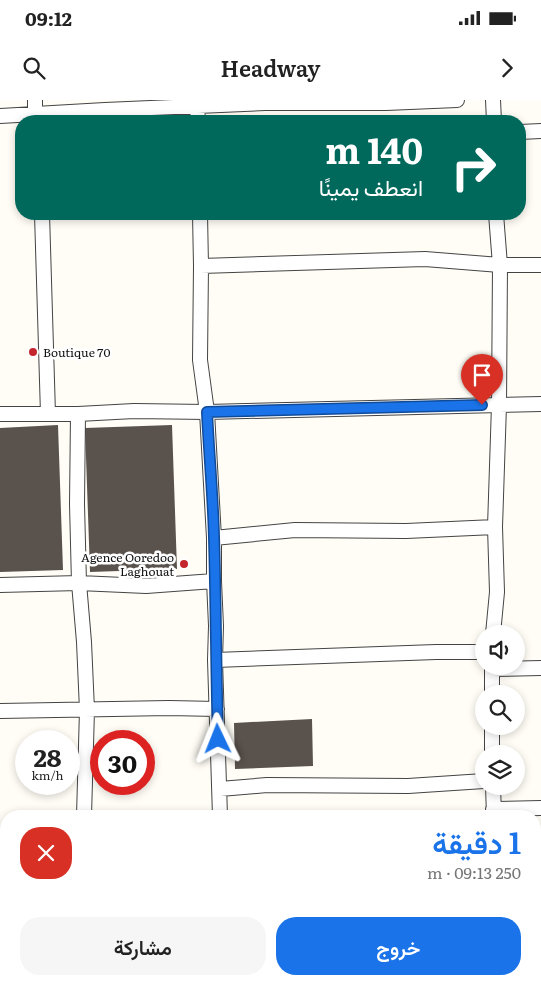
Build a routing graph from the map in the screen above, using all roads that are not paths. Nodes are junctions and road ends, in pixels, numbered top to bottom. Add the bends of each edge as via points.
1 (35, 100) edge
2 (457, 100) edge
3 (493, 100) edge
4 (265, 102) edge
5 (386, 102) edge
6 (155, 105) edge
7 (197, 106) junction
8 (34, 115) edge
9 (61, 115) edge
10 (198, 115) edge
11 (494, 115) edge
12 (0, 116) edge
13 (15, 117) edge
14 (541, 131) edge
15 (526, 132) edge
16 (42, 220) edge
17 (200, 220) edge
18 (496, 220) edge
19 (500, 265) junction
20 (541, 265) edge
21 (201, 266) junction
22 (541, 404) edge
23 (499, 405) junction
24 (207, 412) junction
25 (0, 414) edge
26 (48, 414) junction
27 (78, 414) junction
28 (495, 527) junction
29 (214, 538) junction
30 (214, 581) junction
31 (79, 583) junction
32 (0, 586) edge
33 (494, 625) edge
34 (475, 652) edge
35 (215, 660) junction
36 (525, 668) edge
37 (541, 668) edge
38 (217, 709) junction
39 (86, 710) junction
40 (0, 711) edge
41 (475, 782) edge
42 (220, 789) junction
43 (493, 795) edge
44 (541, 808) edge
45 (84, 810) edge
46 (220, 810) edge
47 (493, 810) edge
48 (522, 810) edge

1 - 8 street
2 - 5 street
3 - 11 street
4 - 5 street
4 - 7 street
6 - 7 street
6 - 9 street
7 - 10 street
12 - 13 street
14 - 15 street
16 - 26 street
17 - 21 street
18 - 19 street
19 - 20 street
19 - 21 street via 425,260
19 - 23 street
21 - 24 street via 200,360
22 - 23 street
23 - 24 street
23 - 28 street
24 - 27 street
24 - 29 street
25 - 26 street
26 - 27 street
27 - 31 street
28 - 29 street via 406,531 295,530
28 - 33 street via 497,592
29 - 30 street
30 - 31 street via 146,586
30 - 35 street
31 - 32 street
31 - 39 street
34 - 35 street
35 - 38 street
36 - 37 street
38 - 39 street
38 - 42 street
39 - 40 street
39 - 45 street
41 - 42 street via 408,786 267,785
42 - 46 street
43 - 47 street
44 - 48 street

